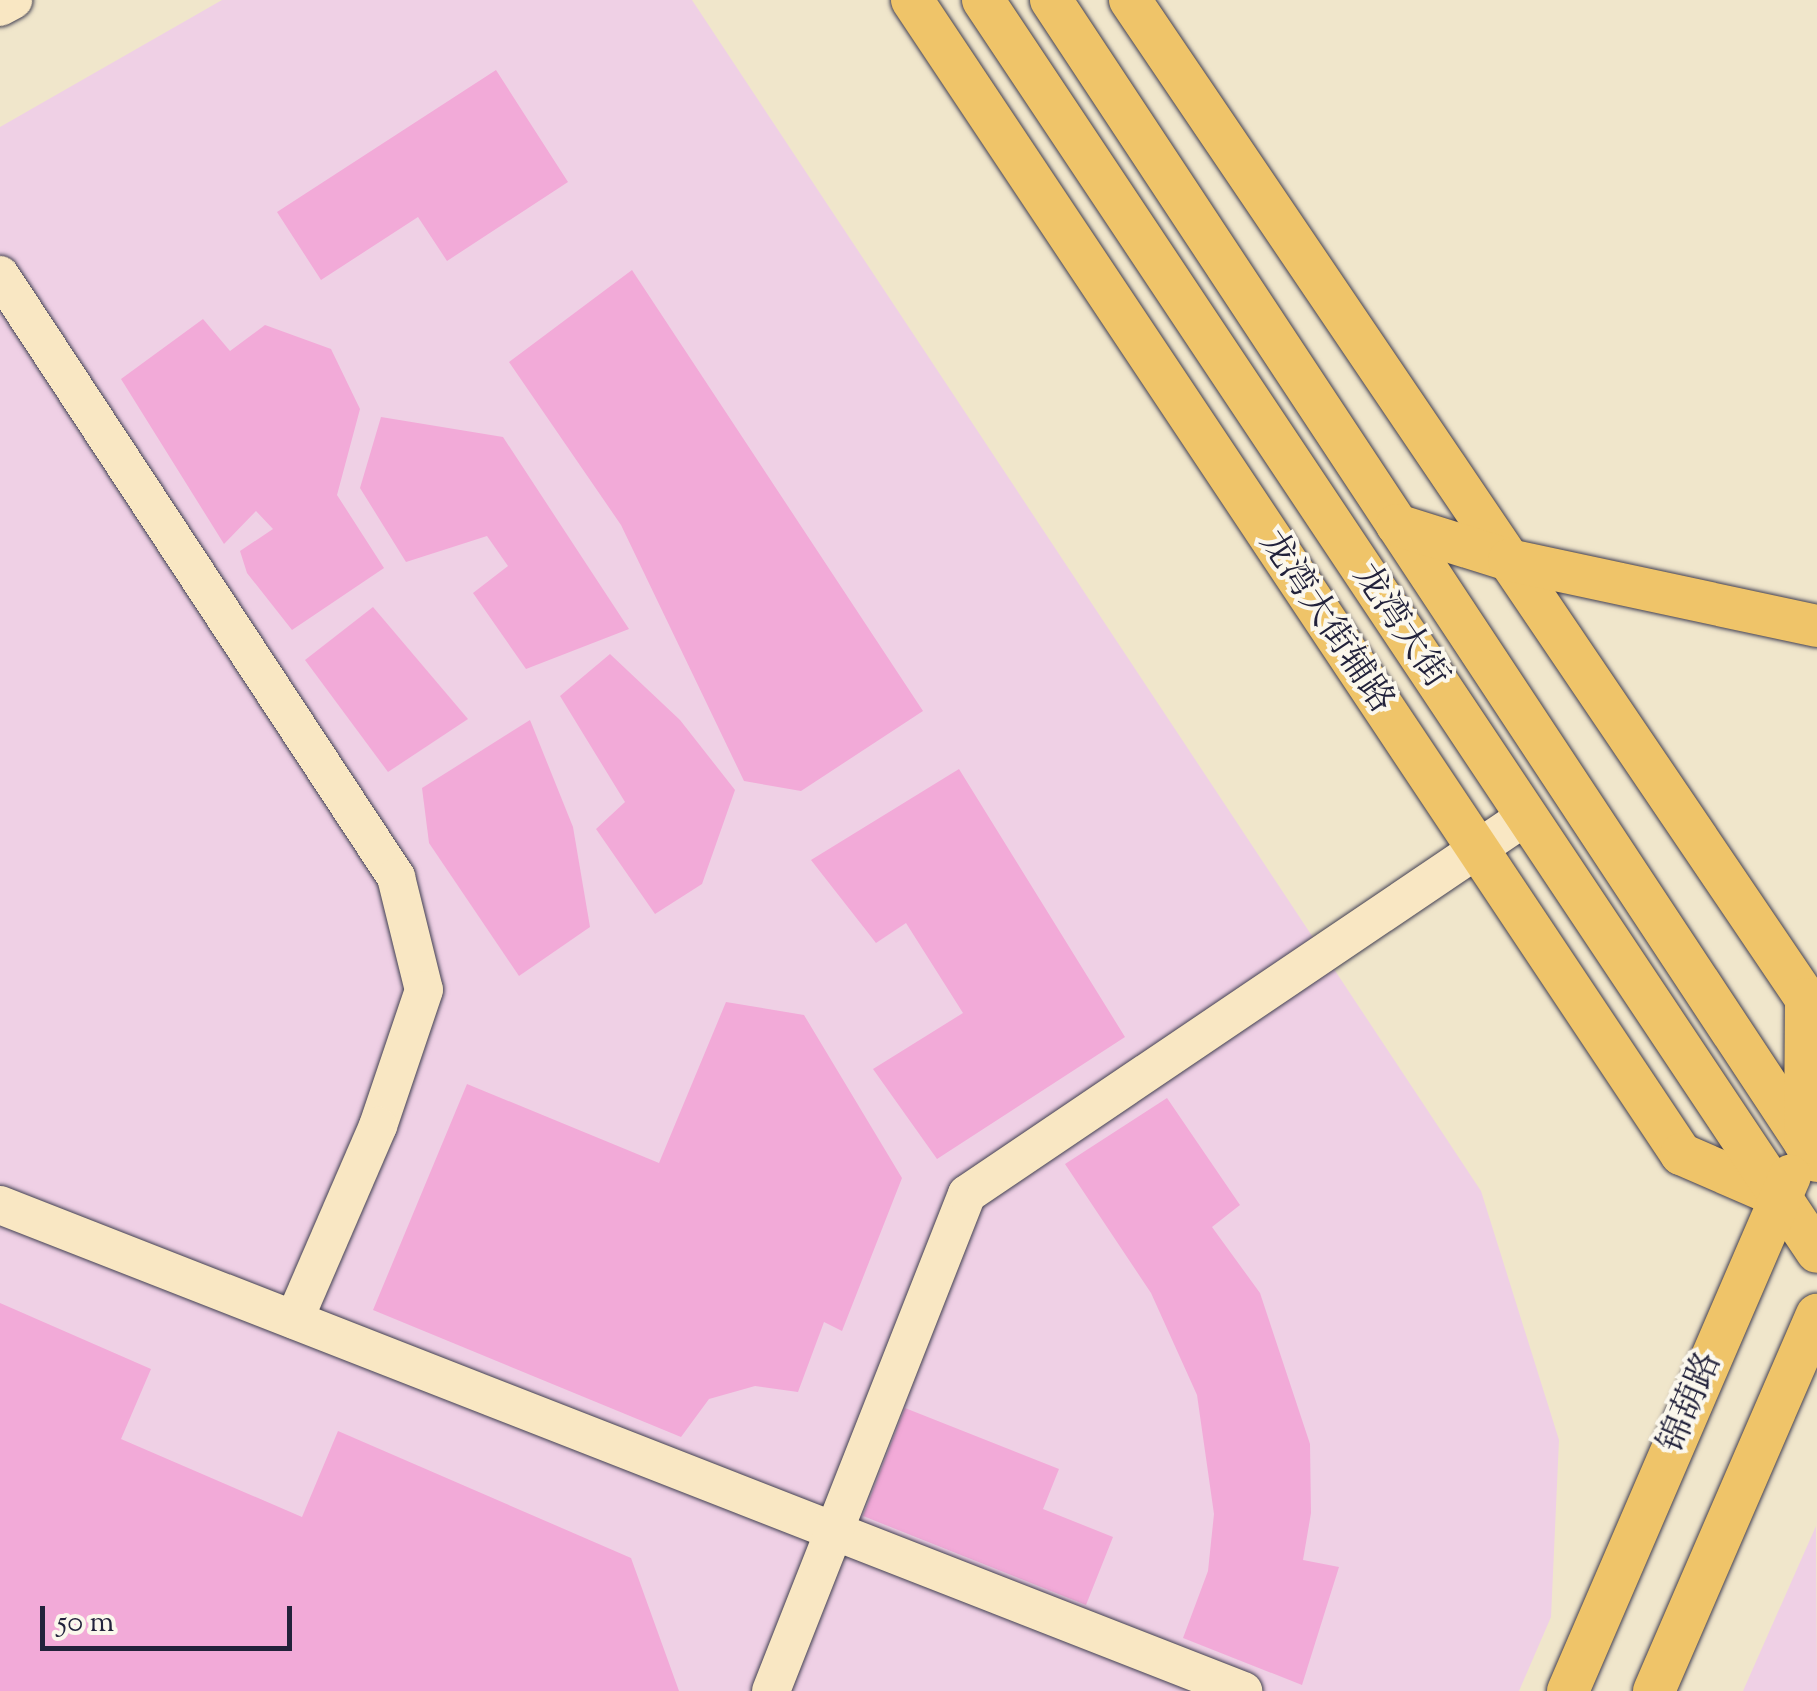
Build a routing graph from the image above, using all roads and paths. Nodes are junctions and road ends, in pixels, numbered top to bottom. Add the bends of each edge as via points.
1 (12, 0) edge
2 (912, 0) edge
3 (984, 0) edge
4 (1051, 0) edge
5 (1130, 0) edge
6 (0, 6) edge
7 (0, 275) edge
8 (1398, 526) junction
9 (1509, 560) junction
10 (1817, 626) edge
11 (1525, 817) junction
12 (1476, 852) junction
13 (1813, 1140) edge
14 (1780, 1197) junction
15 (0, 1205) edge
16 (1817, 1252) edge
17 (1817, 1315) edge
18 (294, 1320) junction
19 (836, 1532) junction
20 (770, 1691) edge
21 (1243, 1691) edge
22 (1568, 1691) edge
23 (1654, 1691) edge

1 - 6 street
2 - 12 main road, 龙湾大街辅路
3 - 11 main road, 龙湾大街
4 - 8 main road, 龙湾大街
5 - 9 main road
7 - 18 street via 396,876 424,990 378,1126
8 - 9 main road
8 - 13 main road, 龙湾大街
9 - 10 main road
9 - 13 main road via 1806,999
11 - 12 street
11 - 14 main road, 龙湾大街
12 - 14 main road, 龙湾大街辅路 via 1682,1154
12 - 19 street via 966,1194
13 - 14 main road, 锦葫路
14 - 16 main road, 龙湾大街
14 - 22 main road, 锦葫路
15 - 18 street
17 - 23 main road
18 - 19 street
19 - 20 street
19 - 21 street

